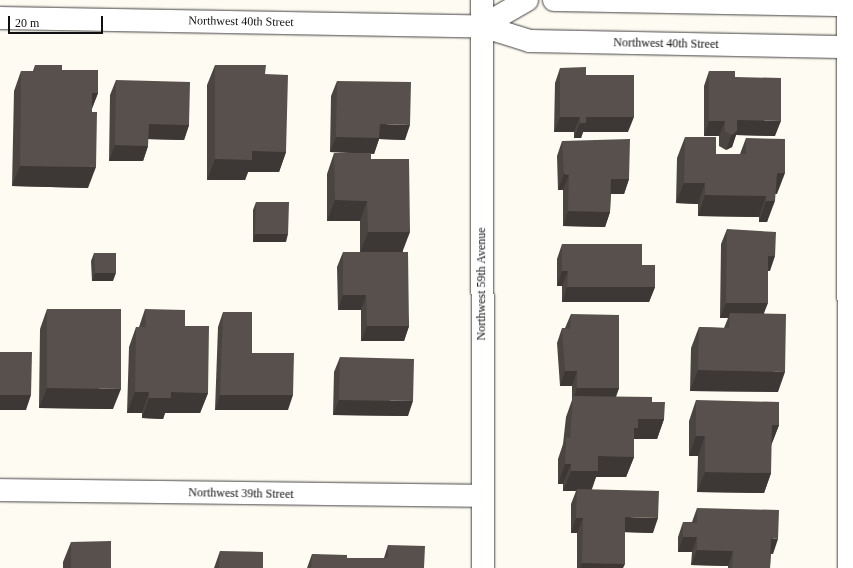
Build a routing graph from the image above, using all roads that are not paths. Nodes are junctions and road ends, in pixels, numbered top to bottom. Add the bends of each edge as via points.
1 (482, 0) edge
2 (527, 0) edge
3 (554, 0) edge
4 (851, 5) edge
5 (0, 18) edge
6 (482, 26) junction
7 (851, 46) edge
8 (0, 490) edge
9 (483, 496) junction
10 (483, 568) edge
11 (849, 568) edge

1 - 6 street, Northwest 59th Avenue
2 - 6 street
3 - 4 street
4 - 7 street
5 - 6 street, Northwest 40th Street
6 - 7 street, Northwest 40th Street via 530,41
6 - 9 street, Northwest 59th Avenue
7 - 11 street
8 - 9 street, Northwest 39th Street
9 - 10 street, Northwest 59th Avenue

